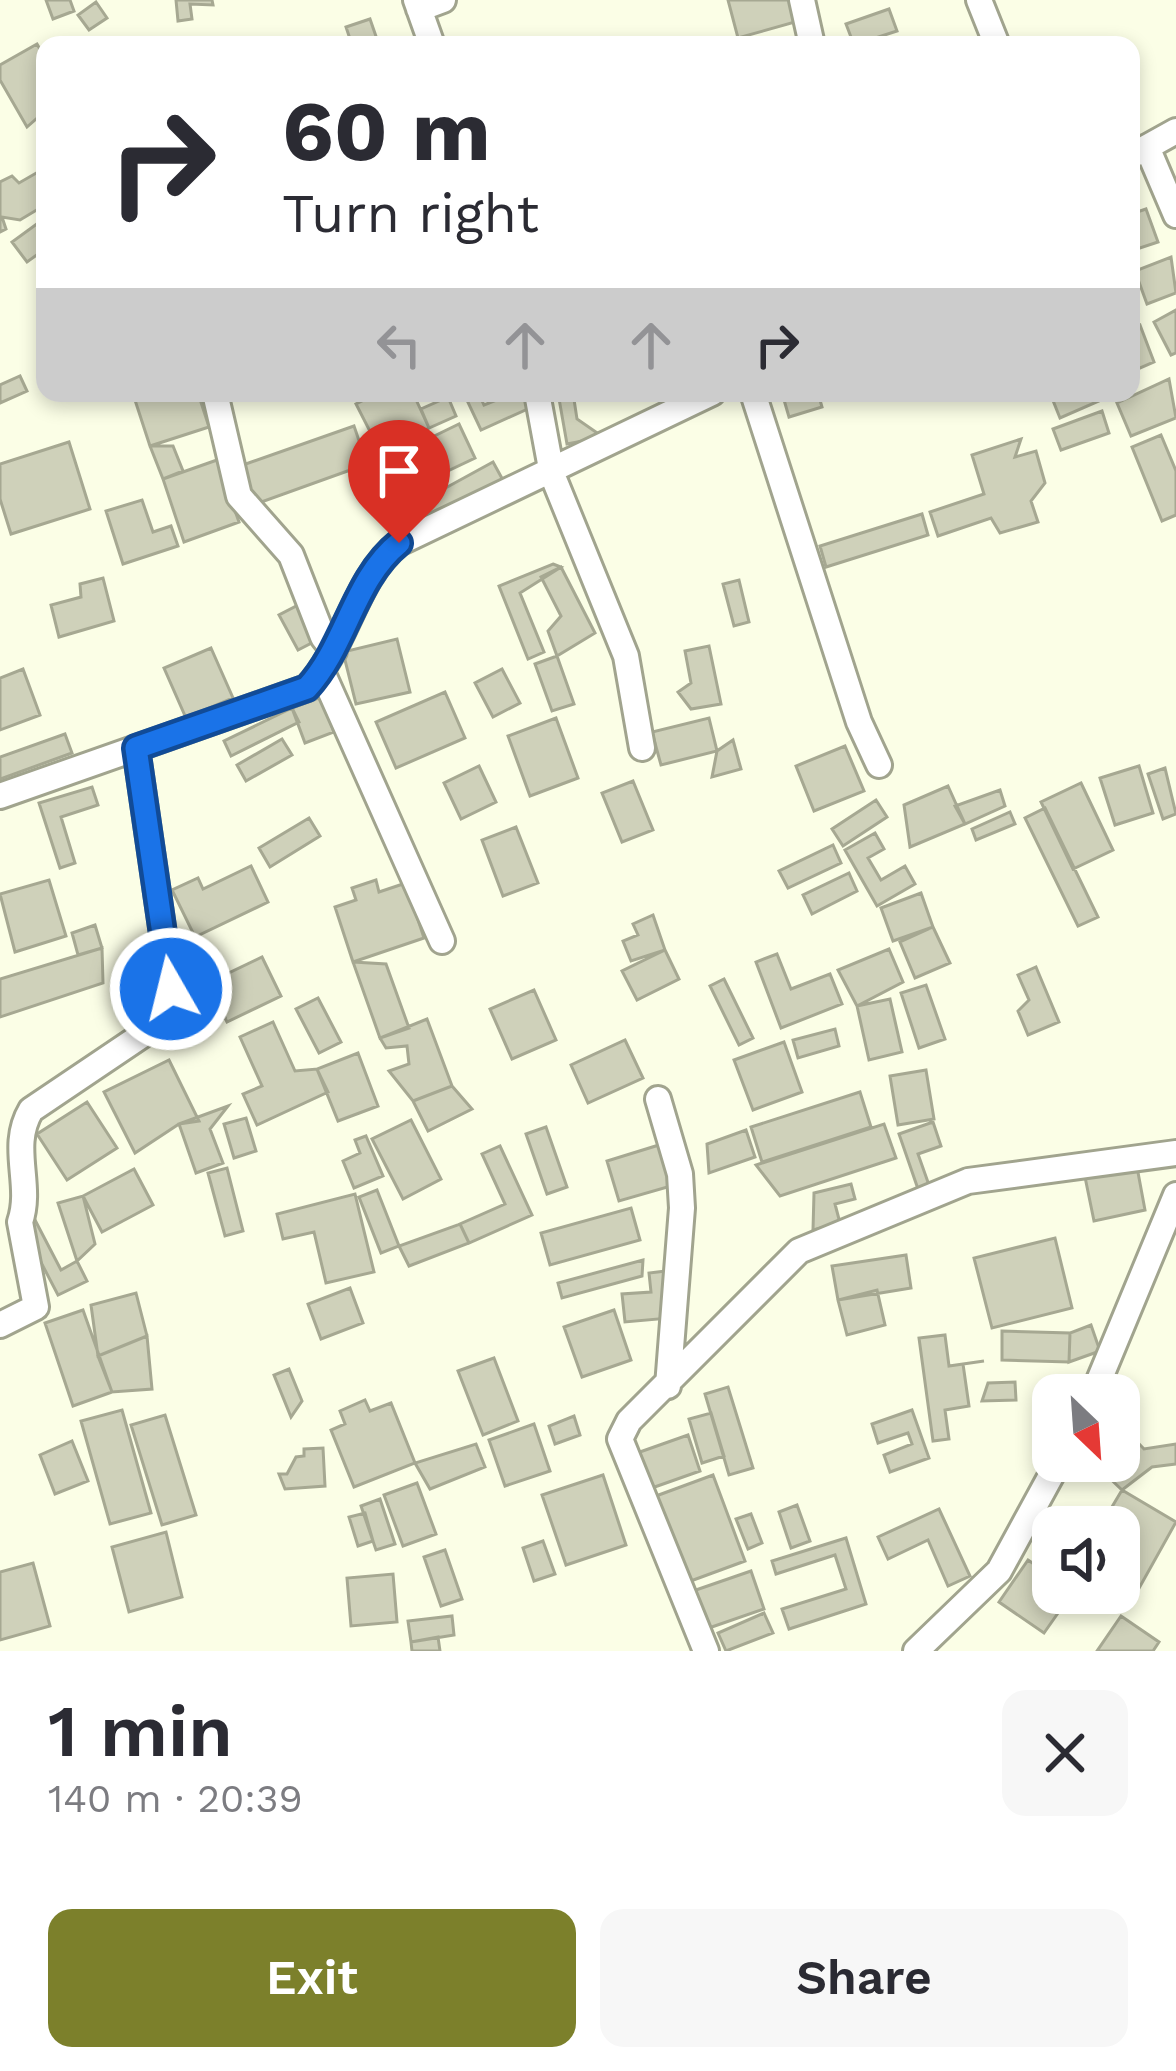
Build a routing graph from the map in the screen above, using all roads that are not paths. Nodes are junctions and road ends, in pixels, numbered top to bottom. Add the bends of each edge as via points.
1 (802, 0) edge
2 (979, 0) edge
3 (426, 3) edge
4 (431, 36) edge
5 (810, 36) edge
6 (993, 36) edge
7 (1176, 131) edge
8 (1140, 151) edge
9 (1140, 154) edge
10 (1176, 215) edge
11 (217, 402) edge
12 (539, 402) edge
13 (694, 402) edge
14 (756, 402) edge
15 (551, 473) junction
16 (328, 661) junction
17 (136, 748) junction
18 (642, 748) dead end
19 (879, 765) dead end
20 (0, 796) edge
21 (442, 941) dead end
22 (658, 1099) dead end
23 (1176, 1154) edge
24 (1176, 1195) edge
25 (0, 1325) edge
26 (1102, 1374) edge
27 (668, 1386) junction
28 (1047, 1482) edge
29 (706, 1651) edge
30 (916, 1651) edge

1 - 5 street
2 - 6 street
3 - 4 street
7 - 8 street
9 - 10 street
11 - 16 street via 239,496 291,555
12 - 15 street
13 - 15 street
14 - 19 street
15 - 16 street via 381,557
15 - 18 street via 626,656
16 - 17 street via 307,688
16 - 21 street
17 - 20 street
17 - 25 street via 171,989 166,1019 31,1110 18,1131 20,1222 36,1307
22 - 27 street via 682,1208
23 - 27 street via 968,1181 814,1244
24 - 26 street
27 - 29 street via 620,1439
28 - 30 street via 999,1570

